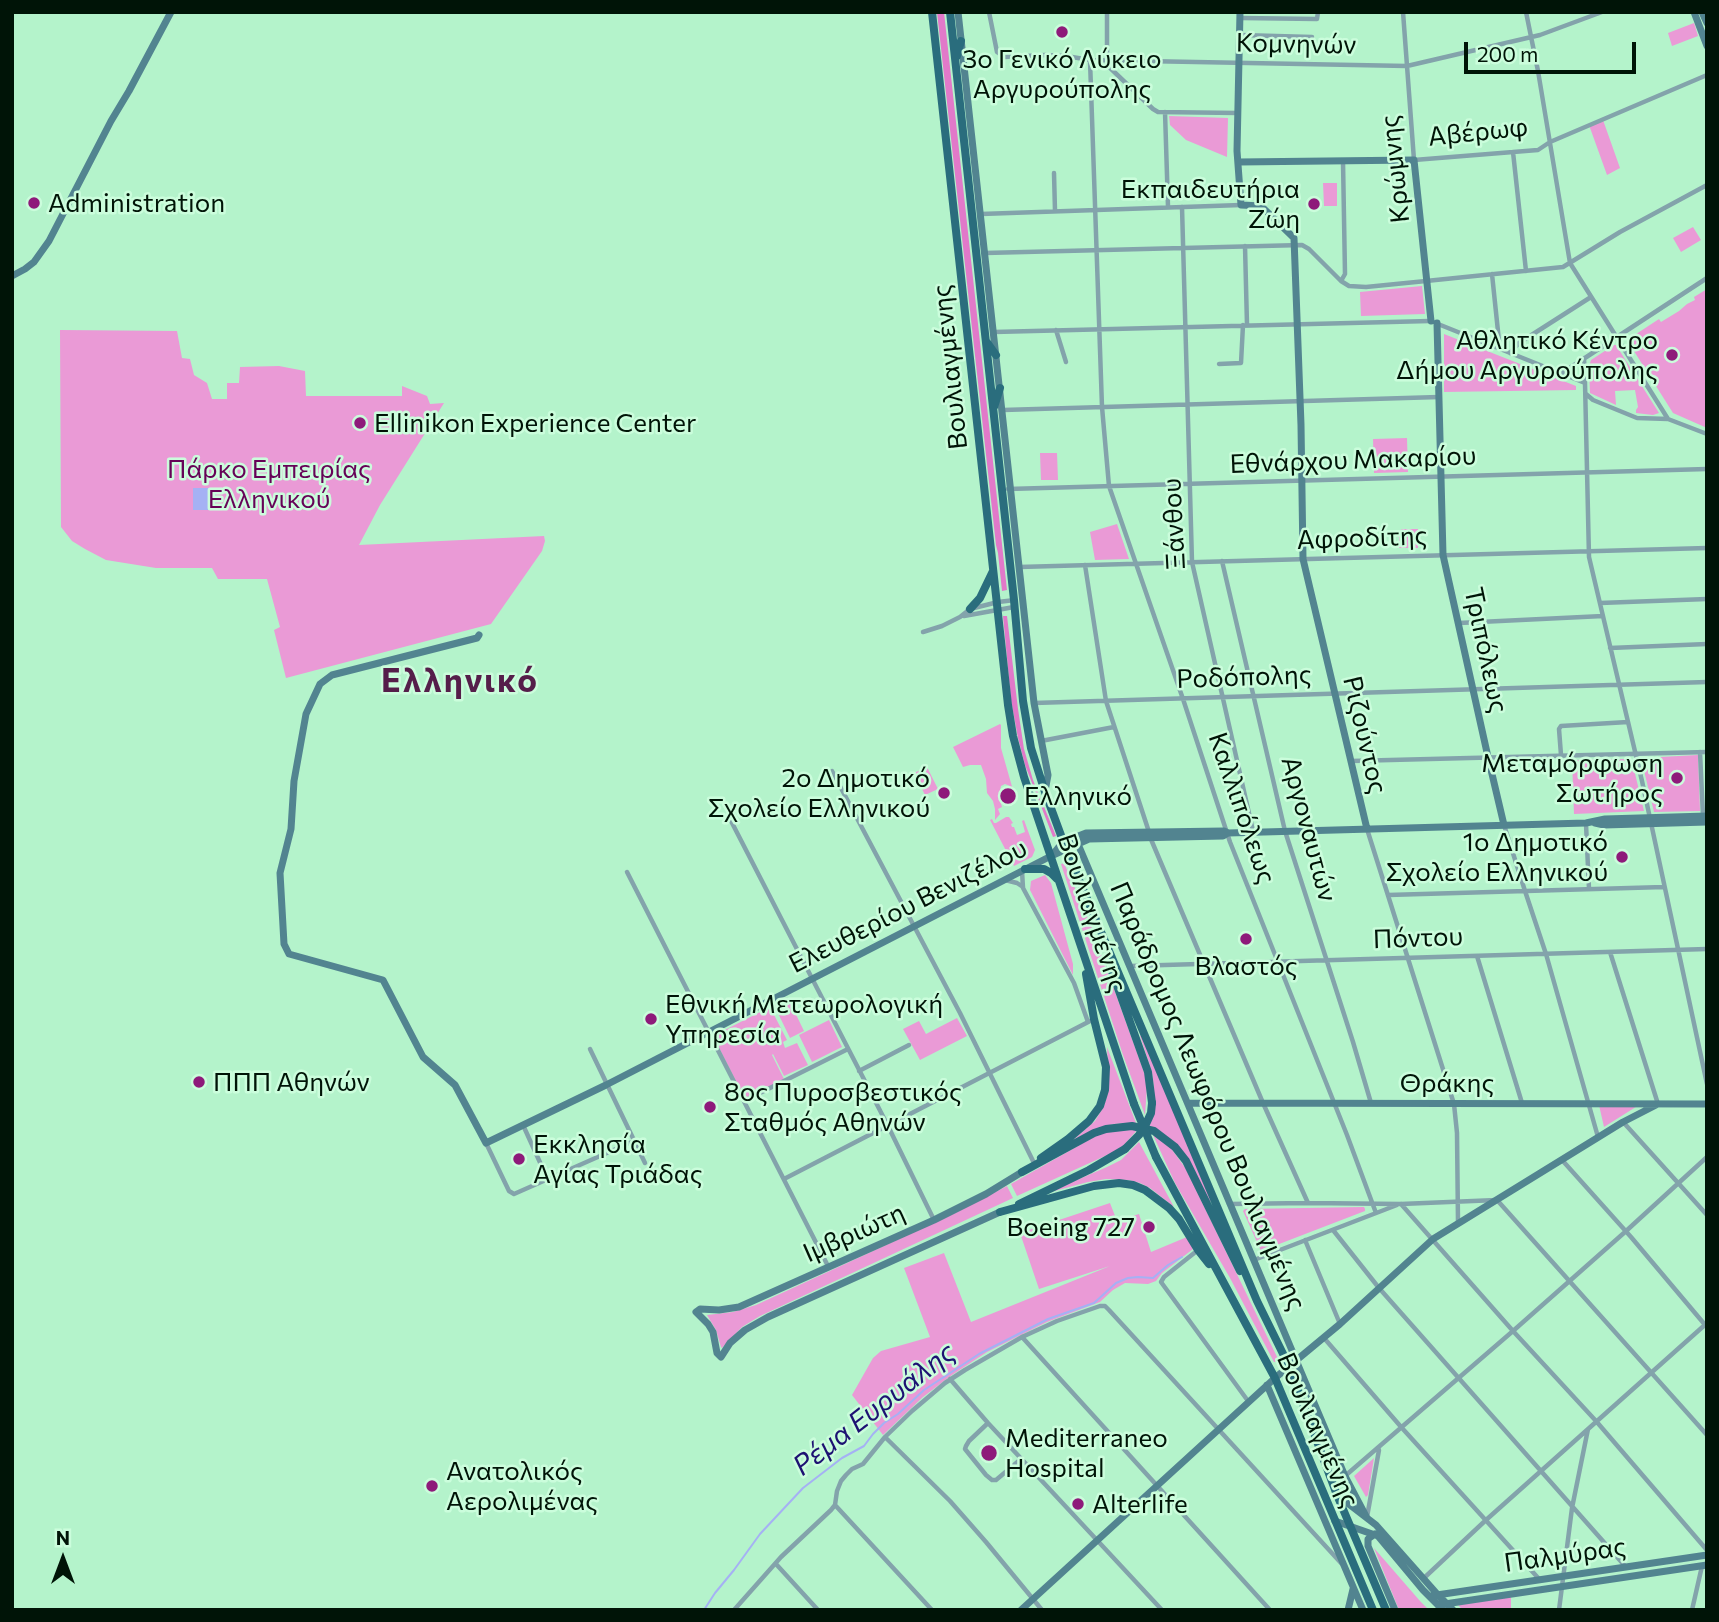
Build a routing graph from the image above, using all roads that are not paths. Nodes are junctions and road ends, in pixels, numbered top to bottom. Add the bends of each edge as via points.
1 (171, 12) edge
2 (932, 12) edge
3 (950, 12) edge
4 (958, 12) edge
5 (989, 12) edge
6 (1107, 12) edge
7 (1318, 12) edge
8 (1403, 12) edge
9 (1526, 12) edge
10 (1602, 12) edge
11 (1694, 12) edge
12 (1702, 12) edge
13 (1240, 15) edge
14 (1707, 23) edge
15 (1240, 35) junction
16 (1530, 36) junction
17 (1312, 37) dead end
18 (961, 41) junction
19 (1707, 46) edge
20 (1106, 59) junction
21 (1090, 60) junction
22 (956, 62) junction
23 (1239, 62) junction
24 (1407, 66) junction
25 (1707, 75) edge
26 (1165, 111) junction
27 (1238, 113) junction
28 (1550, 142) junction
29 (1513, 152) junction
30 (1414, 160) junction
31 (1343, 161) junction
32 (1238, 162) junction
33 (1054, 173) dead end
34 (1707, 185) edge
35 (1241, 205) junction
36 (1168, 207) junction
37 (1182, 207) junction
38 (1095, 210) junction
39 (1055, 211) junction
40 (981, 214) junction
41 (1295, 245) junction
42 (1245, 246) junction
43 (1184, 247) junction
44 (1097, 249) junction
45 (985, 253) junction
46 (1570, 263) junction
47 (1525, 271) junction
48 (1492, 274) junction
49 (12, 276) edge
50 (1707, 278) edge
51 (1341, 281) junction
52 (1426, 281) junction
53 (1591, 297) junction
54 (1434, 322) junction
55 (1296, 324) junction
56 (1245, 325) junction
57 (1186, 327) junction
58 (1099, 329) junction
59 (1056, 330) junction
60 (994, 332) junction
61 (1617, 337) junction
62 (985, 340) junction
63 (1497, 347) junction
64 (1510, 353) junction
65 (996, 355) junction
66 (1584, 358) junction
67 (1066, 362) dead end
68 (1219, 364) dead end
69 (1561, 373) junction
70 (1584, 383) junction
71 (1000, 388) junction
72 (1585, 394) junction
73 (1439, 397) junction
74 (1300, 402) junction
75 (1188, 404) junction
76 (1102, 407) junction
77 (993, 410) junction
78 (1003, 410) junction
79 (1668, 419) junction
80 (1707, 434) edge
81 (998, 457) junction
82 (1009, 467) junction
83 (1707, 469) edge
84 (1588, 473) junction
85 (1441, 477) junction
86 (1301, 481) junction
87 (1190, 484) junction
88 (1108, 486) junction
89 (1001, 489) junction
90 (1011, 489) junction
91 (1707, 548) edge
92 (1589, 551) junction
93 (1443, 555) junction
94 (1303, 559) junction
95 (1222, 561) junction
96 (1192, 562) junction
97 (1135, 564) junction
98 (1085, 565) junction
99 (1019, 567) junction
100 (994, 568) junction
101 (1707, 599) edge
102 (1019, 603) junction
103 (1600, 603) junction
104 (998, 605) junction
105 (970, 609) junction
106 (1603, 616) junction
107 (960, 617) junction
108 (1459, 622) junction
109 (923, 632) dead end
110 (479, 635) dead end
111 (1707, 644) edge
112 (1610, 648) junction
113 (1707, 682) edge
114 (1619, 685) junction
115 (1474, 689) junction
116 (1334, 694) junction
117 (1254, 696) junction
118 (1223, 697) junction
119 (1183, 699) junction
120 (1106, 701) junction
121 (1034, 703) junction
122 (1628, 722) junction
123 (1114, 727) junction
124 (1041, 741) junction
125 (1704, 752) edge
126 (1635, 754) junction
127 (1561, 755) junction
128 (1488, 757) junction
129 (1350, 761) junction
130 (832, 771) dead end
131 (1045, 792) junction
132 (1705, 818) edge
133 (730, 819) dead end
134 (1650, 820) junction
135 (1589, 823) junction
136 (1504, 825) junction
137 (1367, 829) junction
138 (1285, 831) junction
139 (1254, 832) junction
140 (1228, 833) junction
141 (1150, 835) junction
142 (1078, 844) junction
143 (1065, 845) junction
144 (1051, 856) junction
145 (1023, 870) junction
146 (627, 872) dead end
147 (1005, 880) junction
148 (1061, 885) junction
149 (1664, 887) junction
150 (1023, 888) junction
151 (1588, 889) junction
152 (1525, 891) junction
153 (1388, 895) junction
154 (1096, 919) junction
155 (913, 927) junction
156 (1082, 947) junction
157 (1707, 949) edge
158 (1678, 950) junction
159 (1609, 952) junction
160 (1546, 954) junction
161 (1477, 956) junction
162 (1408, 958) junction
163 (1327, 960) junction
164 (1279, 962) junction
165 (1204, 964) junction
166 (1130, 966) junction
167 (812, 979) junction
168 (1091, 1021) junction
169 (709, 1032) junction
170 (909, 1045) dead end
171 (590, 1049) dead end
172 (848, 1049) junction
173 (859, 1071) junction
174 (990, 1073) junction
175 (606, 1084) junction
176 (1707, 1084) edge
177 (744, 1101) junction
178 (1188, 1103) junction
179 (1264, 1103) junction
180 (1334, 1104) junction
181 (1371, 1104) junction
182 (1454, 1104) junction
183 (1522, 1104) junction
184 (1589, 1104) junction
185 (1658, 1104) junction
186 (1707, 1104) edge
187 (1623, 1122) junction
188 (523, 1125) junction
189 (888, 1126) junction
190 (1598, 1137) junction
191 (634, 1141) junction
192 (486, 1143) junction
193 (1707, 1157) edge
194 (1562, 1160) junction
195 (645, 1163) dead end
196 (1034, 1163) junction
197 (1022, 1172) junction
198 (784, 1179) junction
199 (548, 1180) junction
200 (1678, 1182) junction
201 (1497, 1200) junction
202 (1457, 1201) junction
203 (1308, 1203) junction
204 (1371, 1203) junction
205 (1230, 1204) junction
206 (1401, 1204) junction
207 (1000, 1212) junction
208 (1376, 1213) junction
209 (1707, 1215) edge
210 (934, 1220) junction
211 (1458, 1223) junction
212 (1333, 1230) junction
213 (1625, 1232) junction
214 (1433, 1239) junction
215 (1305, 1240) junction
216 (1198, 1250) junction
217 (1254, 1260) junction
218 (828, 1266) junction
219 (1221, 1278) junction
220 (1570, 1280) junction
221 (1379, 1288) junction
222 (1257, 1301) junction
223 (1340, 1324) junction
224 (1706, 1325) edge
225 (1513, 1331) junction
226 (1022, 1337) junction
227 (1324, 1338) junction
228 (1296, 1360) junction
229 (1289, 1366) junction
230 (1651, 1372) junction
231 (1275, 1378) junction
232 (1458, 1378) junction
233 (950, 1379) junction
234 (1267, 1385) junction
235 (1256, 1395) junction
236 (1273, 1398) junction
237 (1249, 1402) junction
238 (1596, 1421) junction
239 (988, 1423) junction
240 (1402, 1428) junction
241 (1589, 1428) junction
242 (1218, 1430) junction
243 (1707, 1435) edge
244 (885, 1437) junction
245 (1379, 1448) junction
246 (1021, 1459) junction
247 (1540, 1471) junction
248 (1345, 1476) junction
249 (1158, 1485) junction
250 (1337, 1495) junction
251 (835, 1504) junction
252 (1572, 1508) junction
253 (1367, 1518) junction
254 (1486, 1520) junction
255 (1335, 1521) junction
256 (1352, 1527) junction
257 (1375, 1534) junction
258 (1097, 1540) junction
259 (1706, 1551) edge
260 (776, 1564) junction
261 (1705, 1565) edge
262 (1626, 1567) junction
263 (1345, 1568) junction
264 (1564, 1576) junction
265 (1424, 1579) junction
266 (1539, 1580) junction
267 (1563, 1586) junction
268 (1353, 1588) junction
269 (1434, 1596) junction
270 (1032, 1599) junction
271 (1445, 1607) edge
272 (1362, 1608) edge
273 (1349, 1609) edge
274 (734, 1610) edge
275 (818, 1610) edge
276 (932, 1610) edge
277 (1021, 1610) edge
278 (1042, 1610) edge
279 (1162, 1610) edge
280 (1270, 1610) edge
281 (1373, 1610) edge
282 (1386, 1610) edge
283 (1395, 1610) edge
284 (1559, 1610) edge
285 (1692, 1610) edge

1 - 49 street via 43,250 25,270
2 - 100 main road, Βουλιαγμένης
3 - 22 main road, Βουλιαγμένης
4 - 18 street
5 - 21 street, Κομνηνών via 997,52 1004,57
6 - 20 street
7 - 13 street via 1317,19
8 - 24 street, Κρώμνης
9 - 16 street
10 - 16 street, Κομνηνών
11 - 19 street
12 - 14 street
13 - 15 street
15 - 17 street
15 - 23 street
16 - 24 street, Κομνηνών
16 - 28 street
18 - 22 main road
18 - 40 street
20 - 21 street, Κομνηνών
20 - 23 street, Κομνηνών
20 - 26 street via 1109,68 1153,109
21 - 38 street, Καλλιπόλεως
22 - 62 main road, Βουλιαγμένης
23 - 24 street, Κομνηνών
23 - 27 street
24 - 30 street, Κρώμνης
25 - 28 street, Αβέρωφ
26 - 27 street
26 - 36 street
27 - 32 street
28 - 29 street, Αβέρωφ via 1538,150
28 - 46 street
29 - 30 street, Αβέρωφ
29 - 47 street
30 - 31 street, Αβέρωφ
30 - 52 street, Κρώμνης
31 - 32 street, Αβέρωφ
31 - 51 street via 1345,274
32 - 35 street
33 - 39 street
34 - 46 street
35 - 37 street
35 - 41 street via 1261,206 1294,238
36 - 37 street
36 - 38 street
37 - 43 street, Ξάνθου
38 - 39 street
38 - 44 street, Καλλιπόλεως
39 - 40 street
40 - 45 street
41 - 42 street
41 - 51 street via 1309,249
41 - 55 street, Ριζούντος
42 - 43 street
42 - 56 street
43 - 44 street
43 - 57 street, Ξάνθου
44 - 45 street
44 - 58 street, Καλλιπόλεως
45 - 60 street
46 - 47 street
46 - 53 street
47 - 48 street
48 - 52 street
48 - 63 street
50 - 61 street
51 - 52 street via 1366,287
52 - 54 street, Κρώμνης
53 - 61 street
53 - 64 street via 1519,342
54 - 55 street
54 - 63 street
54 - 73 street, Τριπόλεως
55 - 56 street
55 - 74 street, Ριζούντος
56 - 57 street
56 - 68 street via 1242,362
57 - 58 street
57 - 75 street, Ξάνθου
58 - 59 street
58 - 76 street, Καλλιπόλεως
59 - 60 street
59 - 67 street
60 - 65 street
61 - 66 street
61 - 79 street
62 - 65 main road
62 - 77 main road, Βουλιαγμένης
63 - 64 street
64 - 69 street
65 - 71 street
66 - 69 street
66 - 70 street
69 - 70 street
70 - 72 street
71 - 77 main road
71 - 78 street
72 - 79 street via 1637,418
72 - 84 street
73 - 74 street
73 - 85 street, Τριπόλεως
74 - 75 street
74 - 86 street, Ριζούντος
75 - 76 street
75 - 87 street, Ξάνθου
76 - 78 street
76 - 88 street, Καλλιπόλεως
77 - 81 main road, Βουλιαγμένης
78 - 82 street
79 - 80 street
81 - 82 main road
81 - 89 main road, Βουλιαγμένης
82 - 90 street
83 - 84 street, Εθνάρχου Μακαρίου
84 - 85 street, Εθνάρχου Μακαρίου
84 - 92 street
85 - 86 street, Εθνάρχου Μακαρίου
85 - 93 street, Τριπόλεως
86 - 87 street, Εθνάρχου Μακαρίου
86 - 94 street, Ριζούντος
87 - 88 street, Εθνάρχου Μακαρίου
87 - 96 street, Ξάνθου
88 - 90 street, Εθνάρχου Μακαρίου
88 - 97 street, Καλλιπόλεως
89 - 90 street, Εθνάρχου Μακαρίου
89 - 102 main road, Βουλιαγμένης
90 - 99 street
91 - 92 street, Αφροδίτης
92 - 93 street, Αφροδίτης
92 - 103 street
93 - 94 street, Αφροδίτης
93 - 108 street, Τριπόλεως
94 - 95 street, Αφροδίτης
94 - 116 street, Ριζούντος
95 - 96 street, Αφροδίτης
95 - 117 street, Αργοναυτών
96 - 97 street, Αφροδίτης
96 - 118 street, Ξάνθου
97 - 98 street, Αφροδίτης
97 - 119 street, Καλλιπόλεως
98 - 99 street, Αφροδίτης
98 - 120 street
99 - 102 street
100 - 104 main road, Βουλιαγμένης
100 - 105 main road
101 - 103 street
102 - 104 street
102 - 121 street
102 - 131 main road, Βουλιαγμένης via 1027,732
103 - 106 street
104 - 105 street
104 - 107 street
104 - 144 main road, Βουλιαγμένης via 1013,736
105 - 107 street
106 - 108 street
106 - 112 street
107 - 109 street
108 - 115 street, Τριπόλεως
110 - 192 street via 332,676 320,684 306,714 291,829 280,873 284,944 289,954 383,980 424,1057 455,1085
111 - 112 street
112 - 114 street
113 - 114 street, Ροδόπολης
114 - 115 street, Ροδόπολης
114 - 122 street
115 - 116 street, Ροδόπολης
115 - 128 street, Τριπόλεως
116 - 117 street, Ροδόπολης
116 - 129 street, Ριζούντος
117 - 118 street, Ροδόπολης
117 - 138 street, Αργοναυτών
118 - 119 street, Ροδόπολης
118 - 139 street, Ξάνθου
119 - 120 street, Ροδόπολης
119 - 140 street, Καλλιπόλεως
120 - 121 street, Ροδόπολης
120 - 123 street
121 - 124 street
122 - 126 street
122 - 127 street via 1560,727
123 - 124 street
123 - 141 street
124 - 131 street via 1048,775
125 - 126 street
125 - 132 street
126 - 127 street
126 - 134 street
127 - 128 street
128 - 129 street
128 - 136 street, Τριπόλεως
129 - 137 street, Ριζούντος
130 - 155 street
131 - 143 main road, Βουλιαγμένης
132 - 134 street
133 - 167 street
134 - 135 street
134 - 149 street
135 - 136 street
135 - 151 street
136 - 137 street
136 - 152 street, Τριπόλεως
137 - 138 street
137 - 153 street, Ριζούντος
138 - 139 street
138 - 163 street, Αργοναυτών
139 - 140 street
140 - 141 street
140 - 164 street, Καλλιπόλεως
141 - 142 street via 1089,839
141 - 143 street via 1086,832
141 - 165 street
142 - 143 street
142 - 166 street, Παράδρομος Λεωφόρου Βουλιαγμένης
143 - 144 street, Ελευθερίου Βενιζέλου
143 - 154 main road, Βουλιαγμένης
144 - 145 street, Ελευθερίου Βενιζέλου
144 - 148 main road, Βουλιαγμένης
145 - 147 street, Ελευθερίου Βενιζέλου
145 - 148 main road via 1048,870
145 - 150 street
146 - 169 street
147 - 150 street
147 - 155 street, Ελευθερίου Βενιζέλου
148 - 156 main road, Βουλιαγμένης
149 - 151 street
149 - 158 street
150 - 168 street
151 - 152 street
152 - 153 street
152 - 160 street, Τριπόλεως
153 - 162 street, Ριζούντος
154 - 207 main road, bridge via 1148,1072 1151,1113 1125,1149
154 - 222 main road, Βουλιαγμένης
155 - 167 street, Ελευθερίου Βενιζέλου
155 - 174 street
156 - 168 main road
156 - 219 main road, Βουλιαγμένης, bridge via 1156,1157
157 - 158 street, Πόντου
158 - 159 street, Πόντου
158 - 176 street
159 - 160 street, Πόντου
159 - 185 street
160 - 161 street, Πόντου
160 - 184 street, Τριπόλεως
161 - 162 street, Πόντου
161 - 183 street
162 - 163 street, Πόντου
162 - 182 street, Ριζούντος
163 - 164 street, Πόντου
163 - 181 street, Αργοναυτών
164 - 165 street, Πόντου
164 - 180 street, Καλλιπόλεως
165 - 166 street, Πόντου
165 - 179 street
166 - 178 street, Παράδρομος Λεωφόρου Βουλιαγμένης
167 - 169 street, Ελευθερίου Βενιζέλου
167 - 172 street
168 - 174 street
168 - 196 main road via 1107,1067 1103,1098 1089,1121
169 - 175 street, Ελευθερίου Βενιζέλου
169 - 177 street
170 - 173 street
171 - 175 street
172 - 173 street
172 - 177 street
173 - 189 street
174 - 189 street
174 - 196 street
175 - 188 street, Ελευθερίου Βενιζέλου
175 - 191 street
177 - 198 street
178 - 179 street, Θράκης
178 - 205 street, Παράδρομος Λεωφόρου Βουλιαγμένης
179 - 180 street, Θράκης
179 - 203 street
180 - 181 street, Θράκης
180 - 204 street, Καλλιπόλεως
181 - 182 street, Θράκης
182 - 183 street, Θράκης
182 - 202 street, Ριζούντος
183 - 184 street, Θράκης
184 - 185 street, Θράκης
184 - 190 street, Τριπόλεως
185 - 186 street, Θράκης
185 - 187 street
187 - 190 street
187 - 200 street
188 - 192 street, Ελευθερίου Βενιζέλου
188 - 199 street
189 - 198 street
189 - 210 street
190 - 194 street
191 - 195 street
191 - 199 street
192 - 199 street via 511,1193
193 - 200 street
194 - 201 street
194 - 213 street
196 - 197 main road
197 - 210 street, Ιμβριώτη
197 - 222 main road via 1106,1129 1132,1126 1154,1131 1186,1161
198 - 218 street
200 - 209 street
200 - 213 street
201 - 202 street
201 - 211 street
201 - 220 street
202 - 206 street
202 - 211 street, Ριζούντος
203 - 204 street
203 - 205 street
204 - 206 street
204 - 208 street, Καλλιπόλεως
205 - 217 street, Παράδρομος Λεωφόρου Βουλιαγμένης
206 - 208 street
206 - 214 street
207 - 216 main road via 1094,1186 1125,1183 1145,1190 1169,1208
207 - 218 street, Ιμβριώτη via 768,1317 745,1330 721,1357 717,1353 713,1332 696,1312 739,1307
208 - 212 street
210 - 218 street, Ιμβριώτη
211 - 214 street
212 - 215 street
212 - 221 street
213 - 220 street
213 - 224 street
214 - 221 street
214 - 225 street
215 - 217 street
215 - 223 street
216 - 219 main road
216 - 237 street via 1161,1282
217 - 228 street, Παράδρομος Λεωφόρου Βουλιαγμένης
219 - 231 main road, Βουλιαγμένης
220 - 225 street
220 - 230 street
221 - 223 street
221 - 232 street
222 - 229 main road, Βουλιαγμένης
223 - 227 street
224 - 230 street
225 - 232 street
225 - 238 street
226 - 233 street
226 - 242 street via 1105,1306
226 - 249 street
227 - 228 street
227 - 240 street
228 - 229 street
228 - 248 street, Παράδρομος Λεωφόρου Βουλιαγμένης
229 - 231 street
229 - 250 main road, Βουλιαγμένης
230 - 238 street
230 - 243 street
231 - 234 street
231 - 255 main road, Βουλιαγμένης
232 - 240 street
232 - 247 street
233 - 239 street
233 - 244 street
234 - 235 street
234 - 236 street
235 - 236 street
235 - 237 street
236 - 263 street
237 - 242 street
238 - 241 street
238 - 259 street
239 - 246 street
239 - 246 street via 965,1446 986,1475 996,1480
240 - 245 street
240 - 254 street
241 - 247 street
241 - 252 street
242 - 249 street
242 - 263 street
244 - 251 street via 866,1461 841,1481
244 - 270 street via 950,1501
245 - 248 street
245 - 253 street
246 - 258 street
247 - 252 street
247 - 254 street
248 - 253 street, Παράδρομος Λεωφόρου Βουλιαγμένης
249 - 258 street
249 - 280 street
250 - 253 street
250 - 256 main road, Βουλιαγμένης
251 - 260 street
251 - 276 street
252 - 262 street
252 - 264 street
253 - 265 street
254 - 265 street
254 - 266 street
255 - 256 street
255 - 281 main road, Βουλιαγμένης
256 - 257 street
256 - 282 main road, Βουλιαγμένης
257 - 269 street
257 - 283 street via 1368,1545
258 - 270 street
258 - 279 street
259 - 261 street
259 - 262 street, Παλμύρας
260 - 274 street
260 - 275 street
261 - 267 street, Παλμύρας
261 - 285 street
262 - 264 street, Παλμύρας
263 - 268 street
264 - 266 street, Παλμύρας
264 - 267 street
265 - 269 street
266 - 269 street, Παλμύρας
267 - 271 street, Παλμύρας
267 - 284 street
268 - 272 street
268 - 273 street
269 - 271 street
270 - 277 street
270 - 278 street
272 - 273 street

